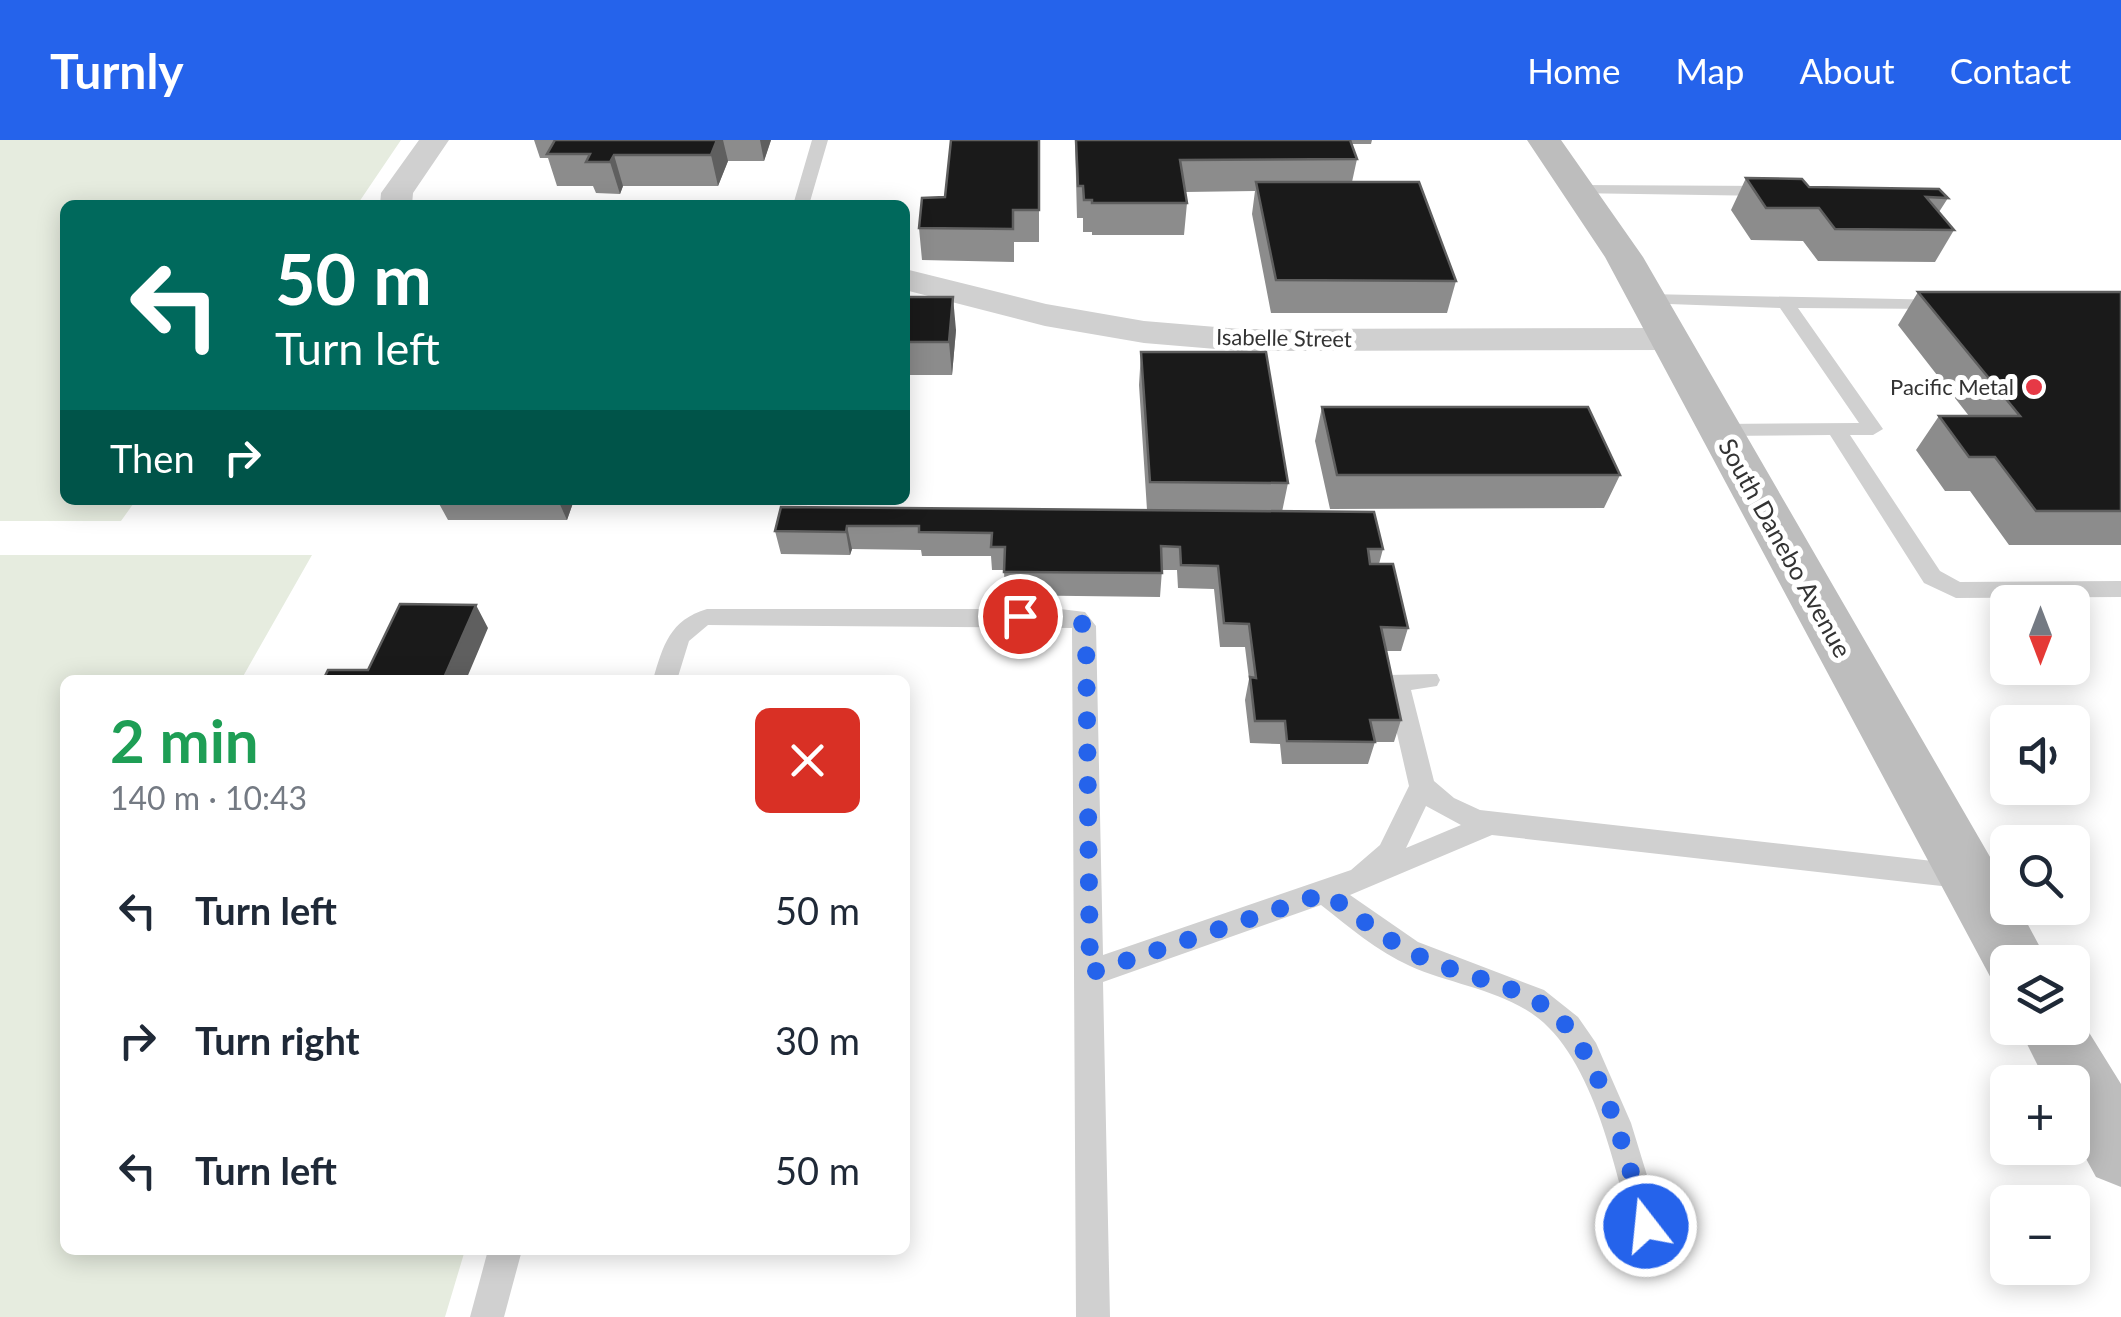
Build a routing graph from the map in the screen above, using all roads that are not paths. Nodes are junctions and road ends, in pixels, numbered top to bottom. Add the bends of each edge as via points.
1 (434, 140) edge
2 (820, 140) edge
3 (1544, 140) edge
4 (1578, 190) junction
5 (1789, 192) edge
6 (396, 200) edge
7 (802, 200) edge
8 (910, 280) edge
9 (1785, 302) junction
10 (1963, 304) edge
11 (1658, 319) junction
12 (1719, 430) junction
13 (1836, 430) junction
14 (2121, 589) edge
15 (666, 675) edge
16 (1428, 680) dead end
17 (1422, 786) junction
18 (1490, 824) junction
19 (1968, 877) junction
20 (1361, 879) junction
21 (1326, 893) junction
22 (2006, 945) edge
23 (1090, 973) junction
24 (2061, 1045) edge
25 (2121, 1152) edge
26 (504, 1255) edge
27 (1655, 1257) dead end
28 (486, 1317) edge
29 (1094, 1317) edge

1 - 6 street
2 - 7 lane
3 - 4 street, South Danebo Avenue
4 - 5 lane
4 - 11 street, South Danebo Avenue
8 - 11 street, Isabelle Street via 1045,315 1240,340
9 - 10 lane
9 - 11 lane
9 - 13 lane via 1873,429
11 - 12 street, South Danebo Avenue
12 - 13 lane
12 - 19 street, South Danebo Avenue
13 - 14 lane via 1941,584 1956,590
15 - 23 lane via 678,635 707,616 1077,618 1086,637
16 - 17 lane via 1397,681
17 - 18 lane via 1454,811
17 - 20 lane via 1390,853
18 - 19 lane
18 - 20 lane
19 - 22 street, South Danebo Avenue
20 - 21 lane
21 - 23 lane
21 - 27 lane via 1415,954 1548,1008 1564,1022 1596,1075
23 - 29 lane
24 - 25 street
26 - 28 lane

